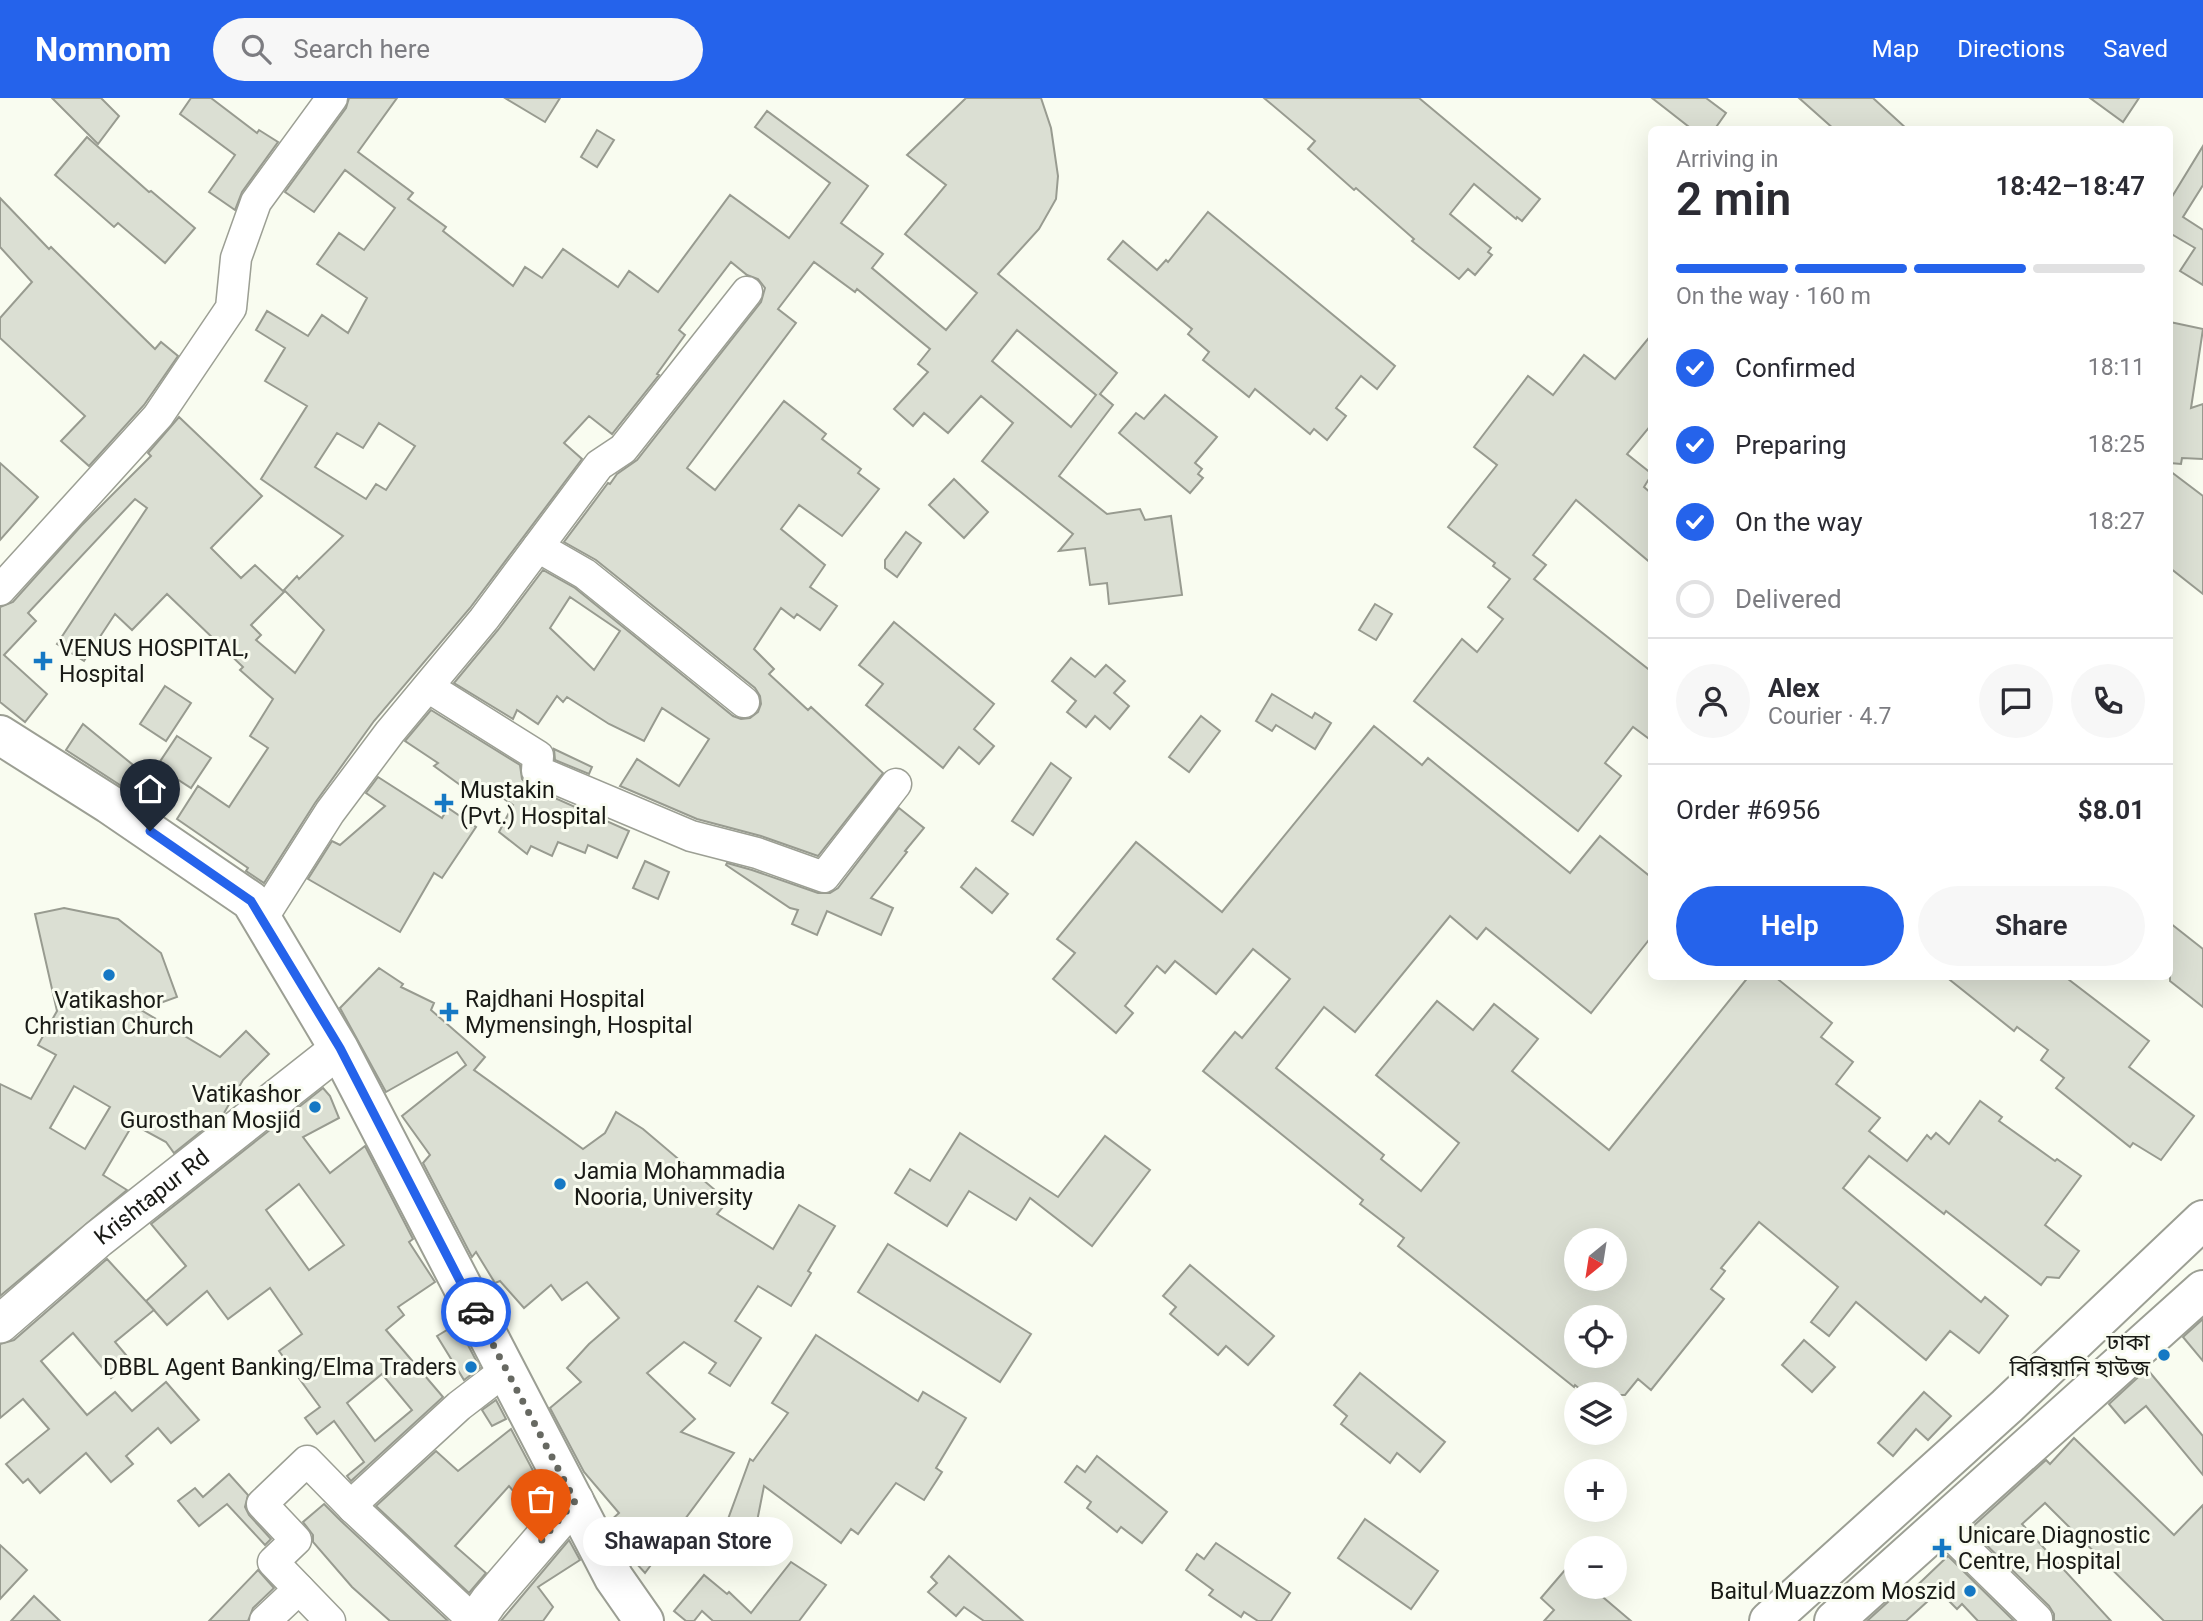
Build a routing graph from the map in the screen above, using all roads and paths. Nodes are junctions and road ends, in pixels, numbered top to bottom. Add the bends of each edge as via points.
1 (332, 98) edge
2 (747, 292) dead end
3 (538, 547) junction
4 (0, 590) edge
5 (428, 687) junction
6 (744, 702) dead end
7 (0, 735) edge
8 (897, 784) dead end
9 (262, 919) junction
10 (340, 1048) junction
11 (2203, 1220) edge
12 (2203, 1290) edge
13 (0, 1324) edge
14 (506, 1370) junction
15 (575, 1501) junction
16 (353, 1508) junction
17 (1941, 1525) junction
18 (299, 1589) junction
19 (265, 1621) edge
20 (330, 1621) edge
21 (475, 1621) edge
22 (644, 1621) edge
23 (1769, 1621) edge
24 (1834, 1621) edge
25 (2035, 1621) edge

1 - 4 street via 256,202 236,258 230,308 158,416
2 - 3 street via 623,449 599,465
3 - 5 street
3 - 6 street via 585,574
5 - 8 street via 538,756 537,771 691,836 824,877
5 - 9 street via 330,812
7 - 9 main road via 251,901
9 - 10 main road
10 - 13 street, Krishtapur Rd via 98,1239
10 - 14 main road
11 - 23 main road via 2007,1406
12 - 17 main road
14 - 15 main road
14 - 16 street via 459,1406
15 - 21 street
15 - 22 main road via 614,1578
16 - 18 street via 307,1461 262,1504 296,1540 273,1562
16 - 21 street
17 - 24 main road
17 - 25 street
18 - 19 street
18 - 20 street

